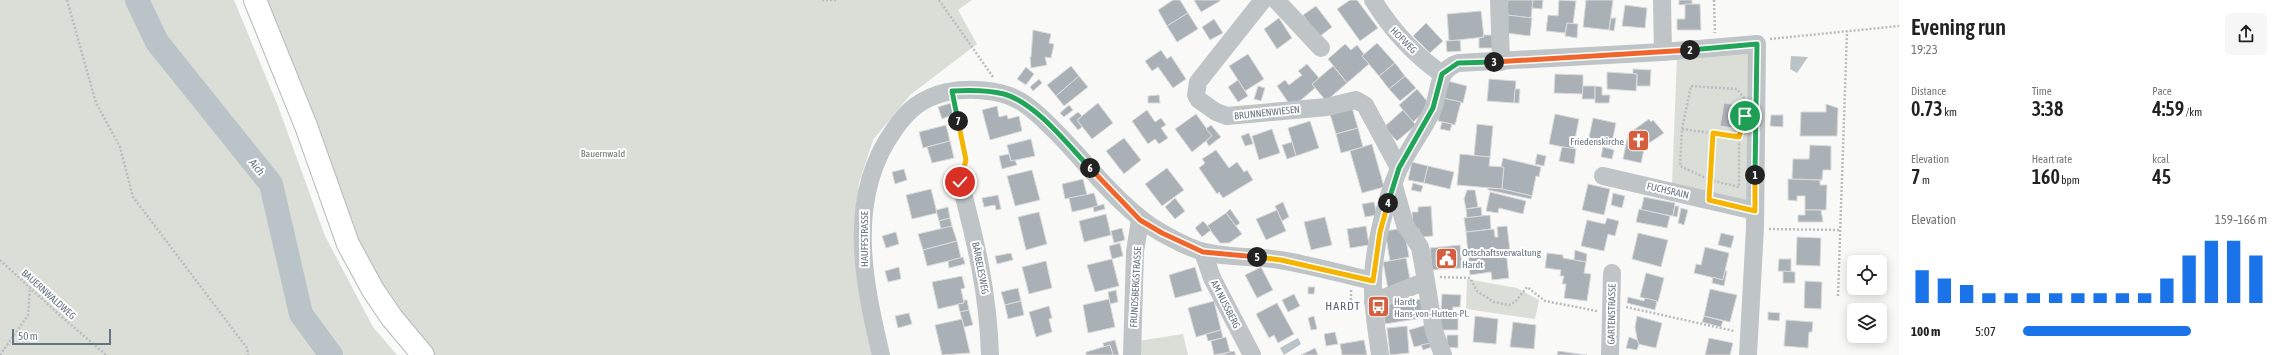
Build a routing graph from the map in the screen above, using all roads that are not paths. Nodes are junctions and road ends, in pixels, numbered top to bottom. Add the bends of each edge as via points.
1 (255, 0) edge
2 (1263, 0) edge
3 (1276, 0) edge
4 (1373, 0) edge
5 (1499, 0) edge
6 (1662, 0) edge
7 (1321, 48) dead end
8 (1663, 52) junction
9 (1501, 62) junction
10 (1442, 74) junction
11 (1396, 176) junction
12 (1603, 176) dead end
13 (960, 182) road end
14 (1755, 211) junction
15 (1140, 220) junction
16 (1203, 252) junction
17 (1612, 273) dead end
18 (1373, 281) junction
19 (1426, 281) junction
20 (1373, 302) junction
21 (423, 355) edge
22 (880, 355) edge
23 (990, 355) edge
24 (1132, 355) edge
25 (1252, 355) edge
26 (1380, 355) edge
27 (1443, 355) edge
28 (1610, 355) edge
29 (1748, 355) edge

1 - 21 main road via 306,126 348,244 373,290 392,318
2 - 11 street, BRUNNENWIESEN via 1198,82 1196,95 1199,100 1216,112 1233,116 1327,107 1356,100 1365,105
3 - 7 street
4 - 10 street, HOFWEG via 1389,26 1426,63
5 - 9 street
6 - 8 street
8 - 9 street
8 - 14 street via 1757,44
9 - 10 street via 1458,63
10 - 11 street via 1433,108
11 - 18 street via 1380,232
11 - 19 street via 1405,225 1420,247
12 - 14 street, FUCHSRAIN
13 - 23 street, BÄRBELESWEG via 985,286
14 - 29 street
15 - 16 street, HAUFFSTRASSE
15 - 22 street, HAUFFSTRASSE via 1048,124 1021,101 1004,94 971,90 934,95 918,102 903,117 874,164 865,200 862,229 863,266 868,305
15 - 24 street, FRUNDSBERGSTRASSE via 1135,252
16 - 18 street, HAUFFSTRASSE via 1281,260
16 - 25 street, AM NUSSBERG via 1212,278
17 - 28 street, GARTENSTRASSE
18 - 20 street
19 - 20 street
19 - 27 street via 1434,331
20 - 26 street

